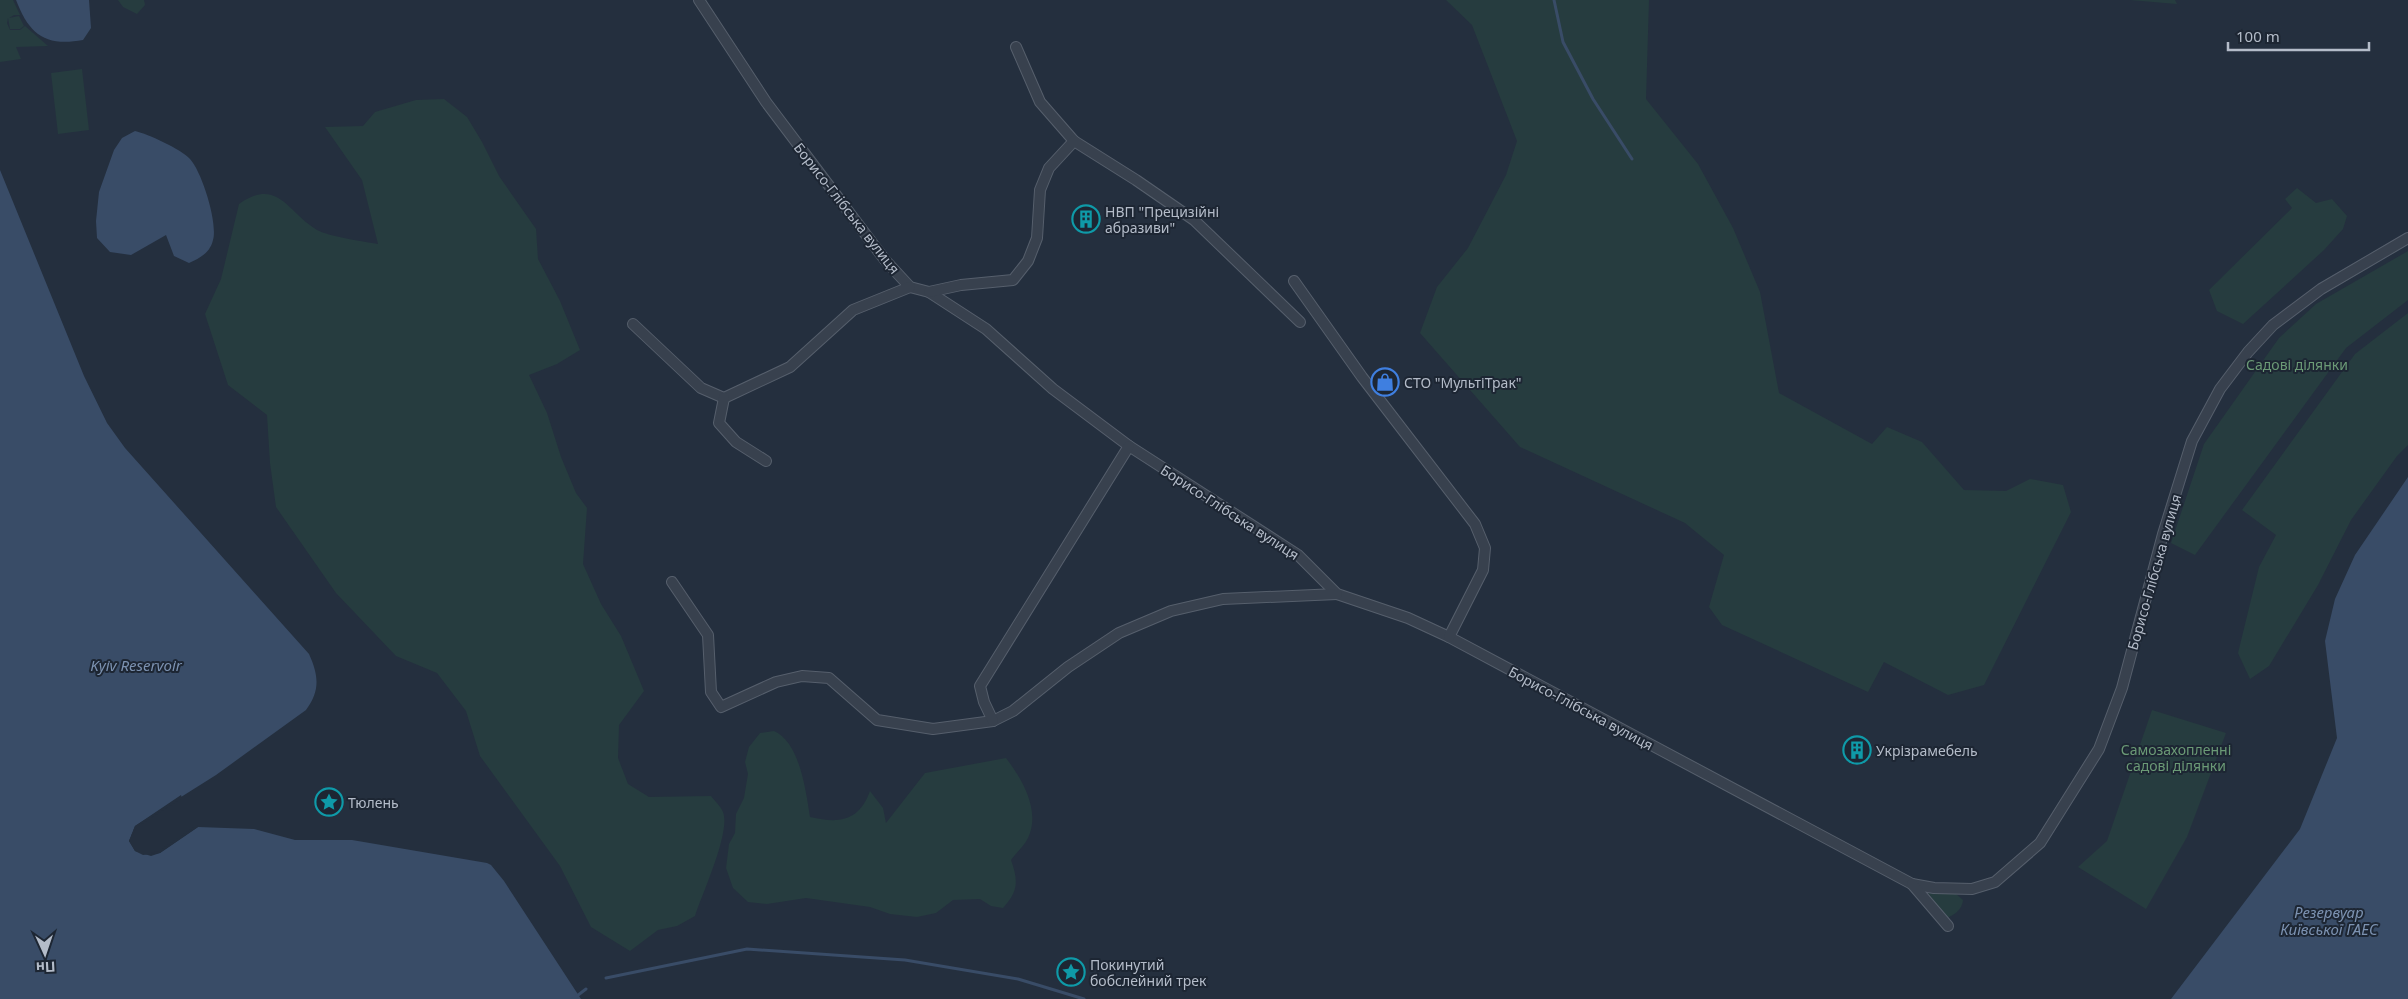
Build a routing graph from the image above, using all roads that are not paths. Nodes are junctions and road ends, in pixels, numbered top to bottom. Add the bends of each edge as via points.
1 (699, 0) edge
2 (1016, 47) dead end
3 (1074, 140) junction
4 (2408, 238) edge
5 (1294, 281) dead end
6 (910, 287) junction
7 (929, 292) junction
8 (1300, 322) dead end
9 (633, 324) dead end
10 (724, 398) junction
11 (1129, 446) junction
12 (766, 461) dead end
13 (672, 582) dead end
14 (1337, 594) junction
15 (1449, 637) junction
16 (994, 721) junction
17 (1912, 884) junction
18 (1948, 926) dead end

1 - 6 street, Борисо-Глібська вулиця via 766,102 885,260
2 - 3 street via 1040,102
3 - 7 street via 1049,168 1040,190 1037,238 1028,261 1013,280
3 - 8 street via 1194,220
4 - 17 street, Борисо-Глібська вулиця via 2321,289 2273,325 2220,389 2192,441 2163,534 2122,688 2099,749 2040,843 1995,882 1972,889
5 - 15 street via 1362,377 1475,524 1485,548 1483,570
6 - 7 street, Борисо-Глібська вулиця
6 - 10 street via 854,310 790,366
7 - 11 street, Борисо-Глібська вулиця via 986,329 1054,389
9 - 10 street via 701,388
10 - 12 street via 718,423 736,442
11 - 14 street, Борисо-Глібська вулиця via 1298,555
11 - 16 street via 980,686
13 - 16 street via 708,635 711,692 721,707 776,682 802,676 829,678 877,720 933,729
14 - 15 street, Борисо-Глібська вулиця via 1408,618
14 - 16 street via 1223,599 1171,611 1119,633 1068,667 1014,711
15 - 17 street, Борисо-Глібська вулиця
17 - 18 street, Борисо-Глібська вулиця

